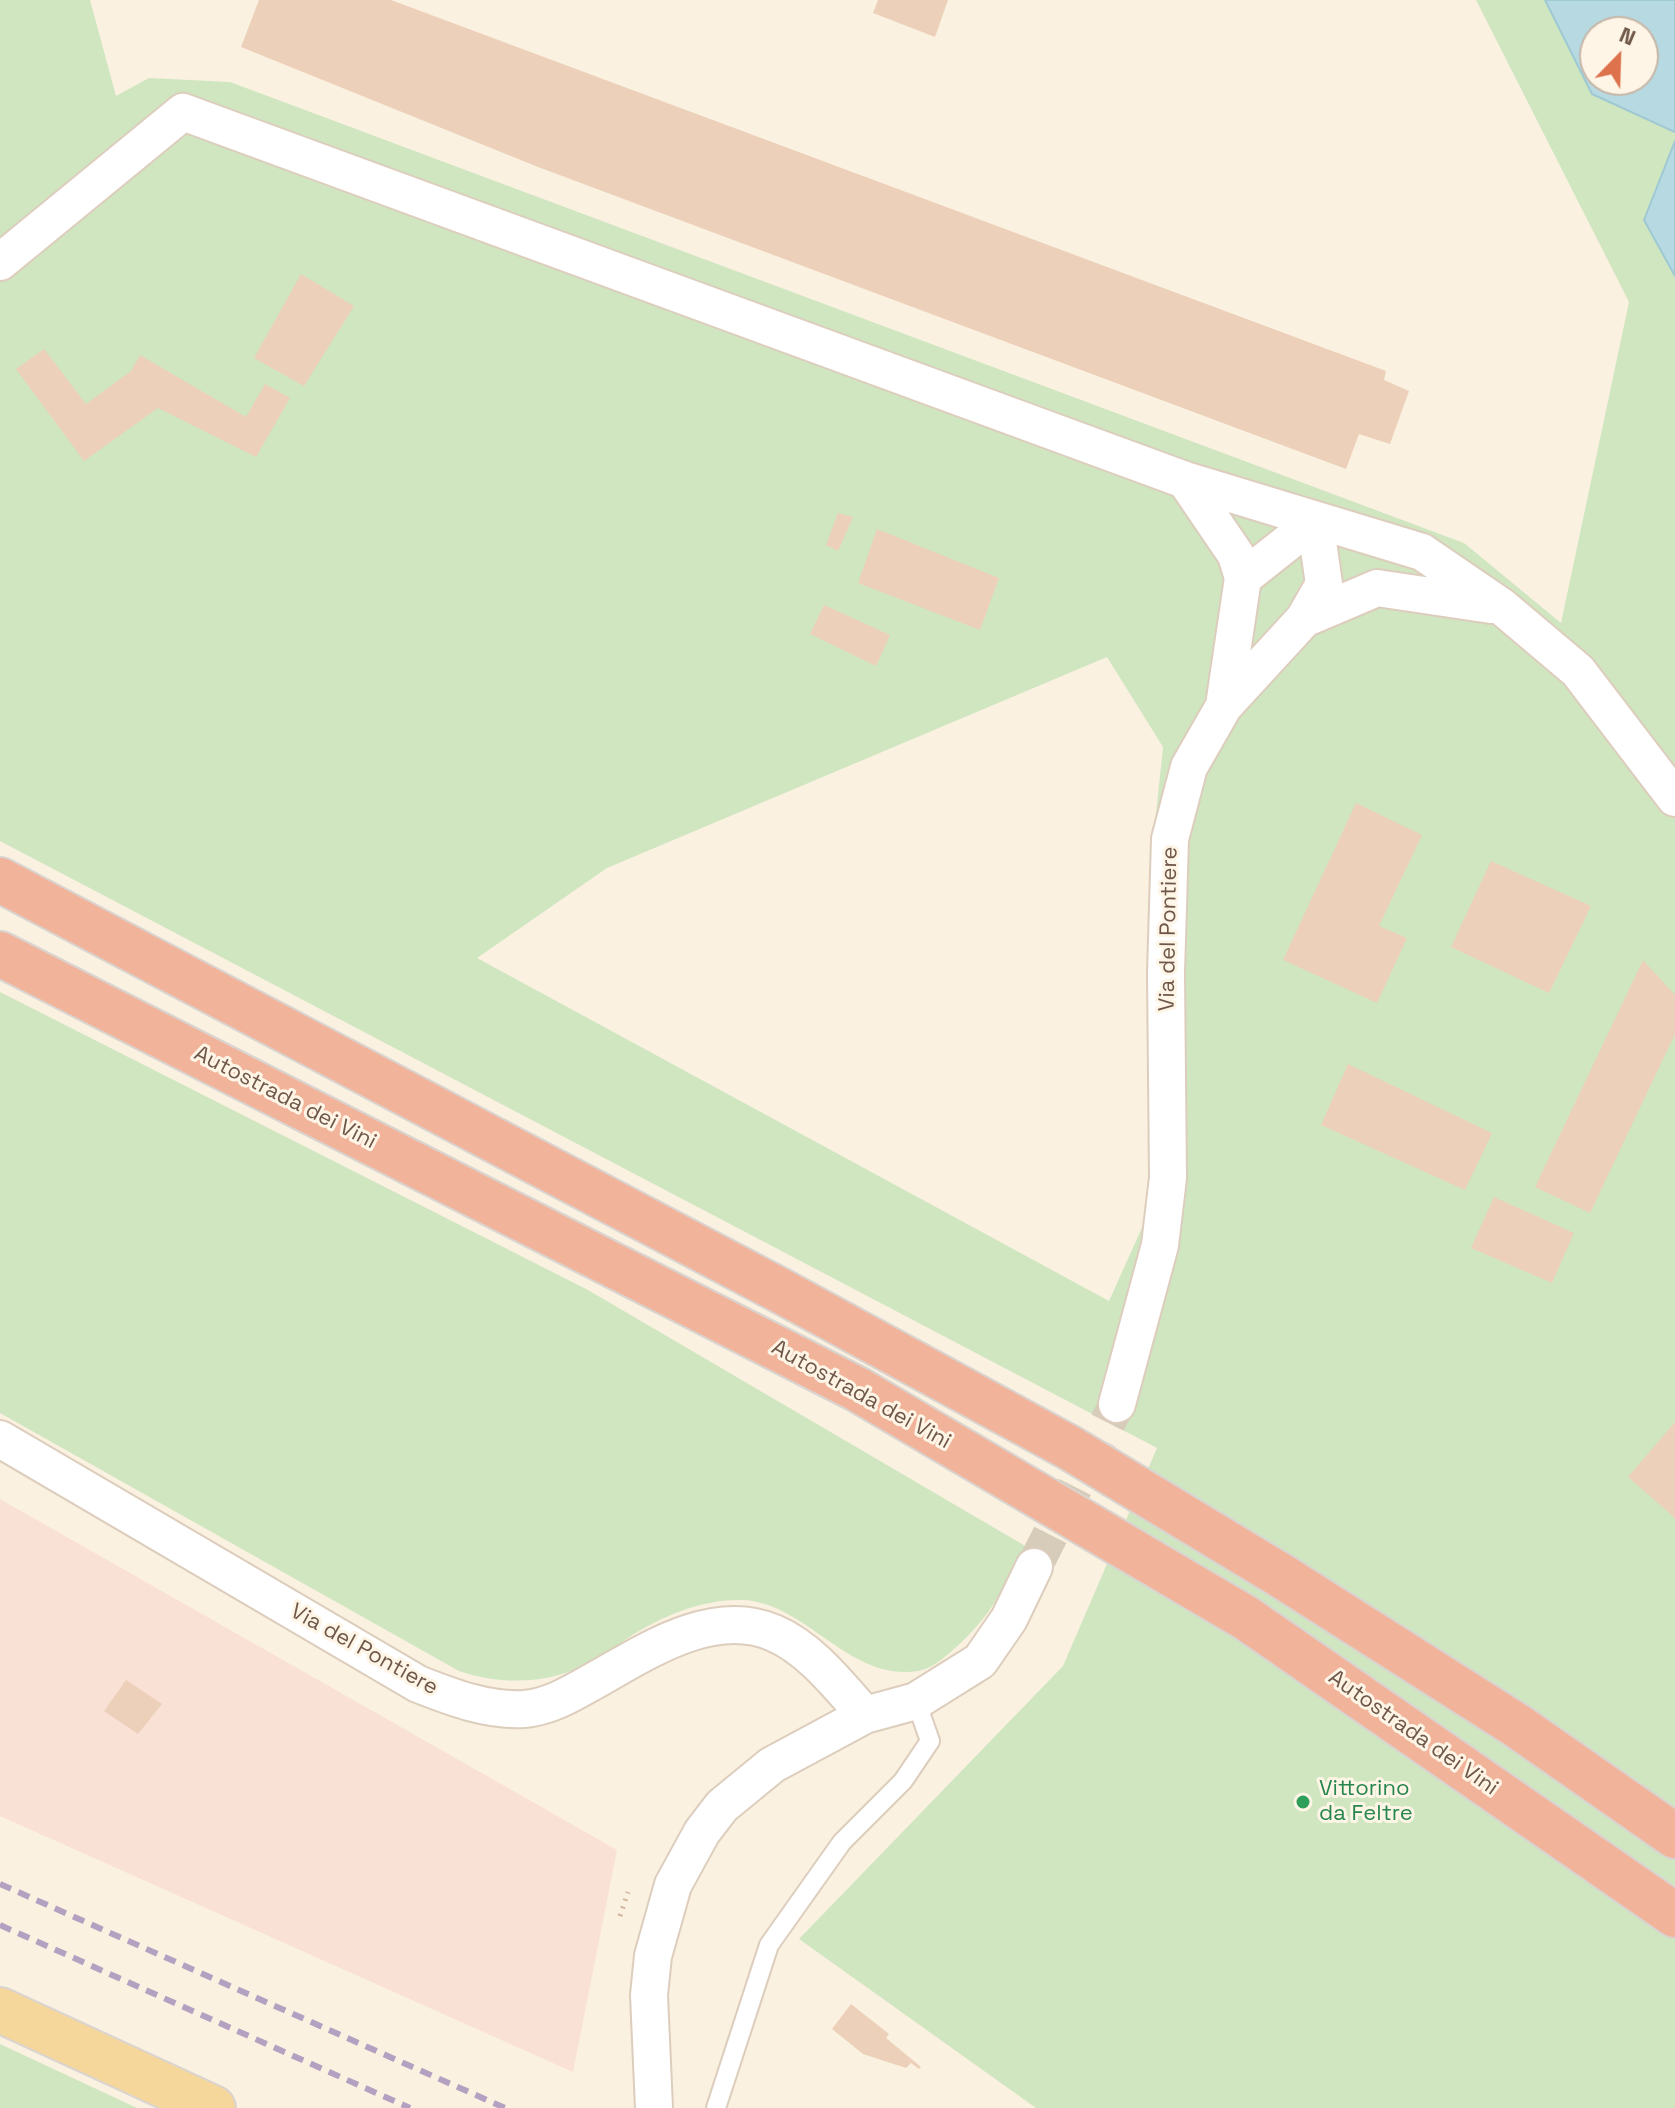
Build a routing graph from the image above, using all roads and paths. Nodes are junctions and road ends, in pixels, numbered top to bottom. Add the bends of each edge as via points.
1 (0, 262) edge
2 (1185, 480) junction
3 (1315, 521) junction
4 (1243, 578) junction
5 (1501, 606) junction
6 (1304, 619) junction
7 (1224, 706) junction
8 (1675, 798) edge
9 (0, 880) edge
10 (0, 954) edge
11 (1117, 1404) tunnel mouth
12 (0, 1439) edge
13 (1034, 1567) tunnel mouth
14 (916, 1701) junction
15 (865, 1715) junction
16 (1675, 1836) edge
17 (1675, 1915) edge
18 (0, 2010) edge
19 (213, 2108) edge
20 (654, 2108) edge
21 (716, 2108) edge

1 - 2 street via 183,112
2 - 3 street
2 - 4 street via 1236,555
3 - 4 street
3 - 5 street via 1422,552
3 - 6 street via 1324,584
4 - 7 street
5 - 6 street, Via del Pontiere via 1377,588
5 - 8 street via 1578,671
6 - 7 street, Via del Pontiere
7 - 11 street, Via del Pontiere via 1189,767 1170,839 1168,1178 1160,1245
9 - 16 highway via 1070,1448 1503,1717
10 - 17 highway, Autostrada dei Vini via 857,1389 1246,1618
12 - 15 street, Via del Pontiere via 418,1684 457,1699 526,1709 559,1701 686,1634 729,1626 776,1634 812,1659
13 - 14 street via 1009,1619 980,1661
14 - 15 street
14 - 21 lane via 930,1741 903,1781 842,1842 769,1945
15 - 20 street via 772,1765 722,1806 673,1885 650,1982
18 - 19 main road

